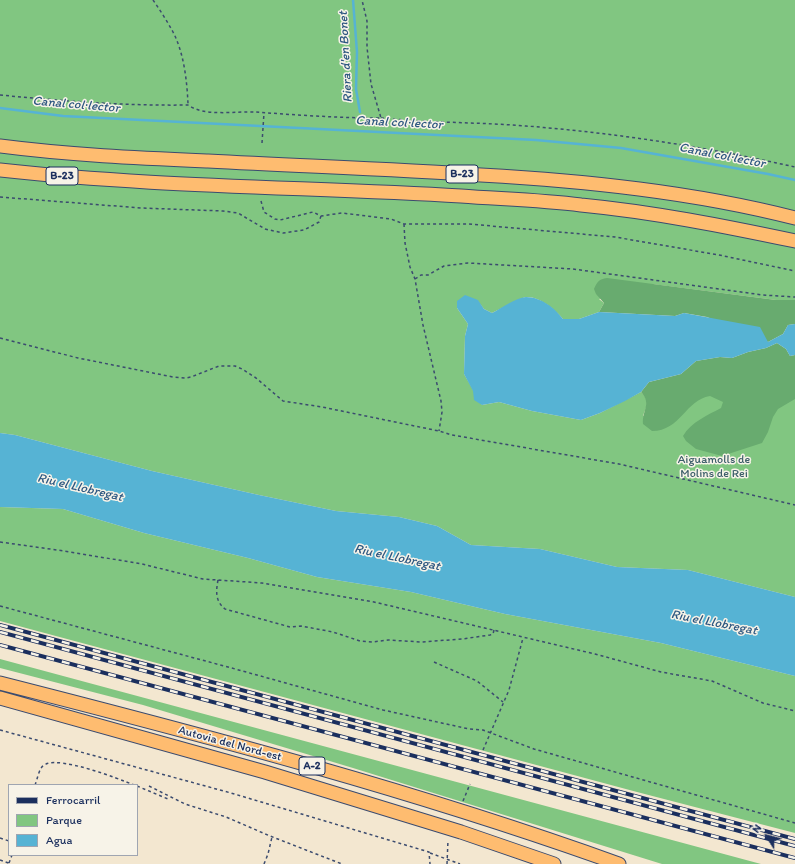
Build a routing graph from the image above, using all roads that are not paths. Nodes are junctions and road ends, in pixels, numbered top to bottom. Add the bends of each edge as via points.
1 (0, 146) edge
2 (0, 170) edge
3 (795, 218) edge
4 (795, 241) edge
5 (0, 683) edge
6 (0, 698) edge
7 (554, 864) edge
8 (619, 864) edge

1 - 3 highway, B-23 via 126,157 543,179 693,198
2 - 4 highway, B-23 via 160,183 532,200 630,210
5 - 8 highway, Autovia del Nord-est / A-2 via 342,774
6 - 7 highway, Autovia del Nord-est / A-2 via 273,775 460,832

